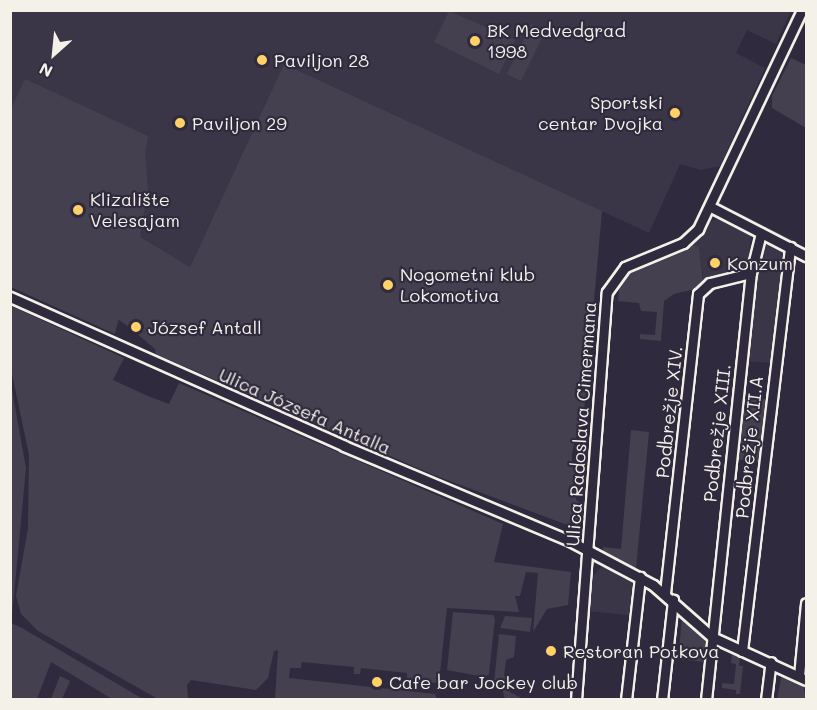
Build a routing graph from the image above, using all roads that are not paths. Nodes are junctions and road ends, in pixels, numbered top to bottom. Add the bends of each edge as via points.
1 (802, 10) edge
2 (711, 207) junction
3 (761, 232) junction
4 (790, 248) junction
5 (807, 256) edge
6 (751, 273) junction
7 (10, 297) edge
8 (589, 551) junction
9 (640, 577) junction
10 (665, 593) junction
11 (673, 600) junction
12 (807, 603) edge
13 (712, 637) junction
14 (742, 651) junction
15 (771, 662) junction
16 (803, 678) edge
17 (576, 699) edge
18 (626, 699) edge
19 (662, 699) edge
20 (706, 699) edge
21 (766, 699) edge

1 - 2 street, Ulica Radoslava Cimermana
2 - 3 street
2 - 8 street, Ulica Radoslava Cimermana via 691,237 631,262 609,287
3 - 4 street
3 - 6 street, Podbrežje XIII.
4 - 5 street
4 - 14 street, Podbrežje XII.A
6 - 10 street, Podbrežje XIV. via 710,283 698,294
6 - 13 street, Podbrežje XIII.
7 - 8 street, Ulica Józsefa Antalla
8 - 9 street, Ulica Józsefa Antalla
8 - 17 street, Ulica Radoslava Cimermana
9 - 10 street, Ulica Józsefa Antalla
9 - 18 street
10 - 11 street, Ulica Józsefa Antalla
11 - 13 street, Ulica Józsefa Antalla
11 - 19 street
12 - 16 street
13 - 14 street, Ulica Józsefa Antalla
13 - 20 street, Podbrežje XIII.
14 - 15 street, Ulica Józsefa Antalla
15 - 16 street, Ulica Józsefa Antalla
15 - 21 street

